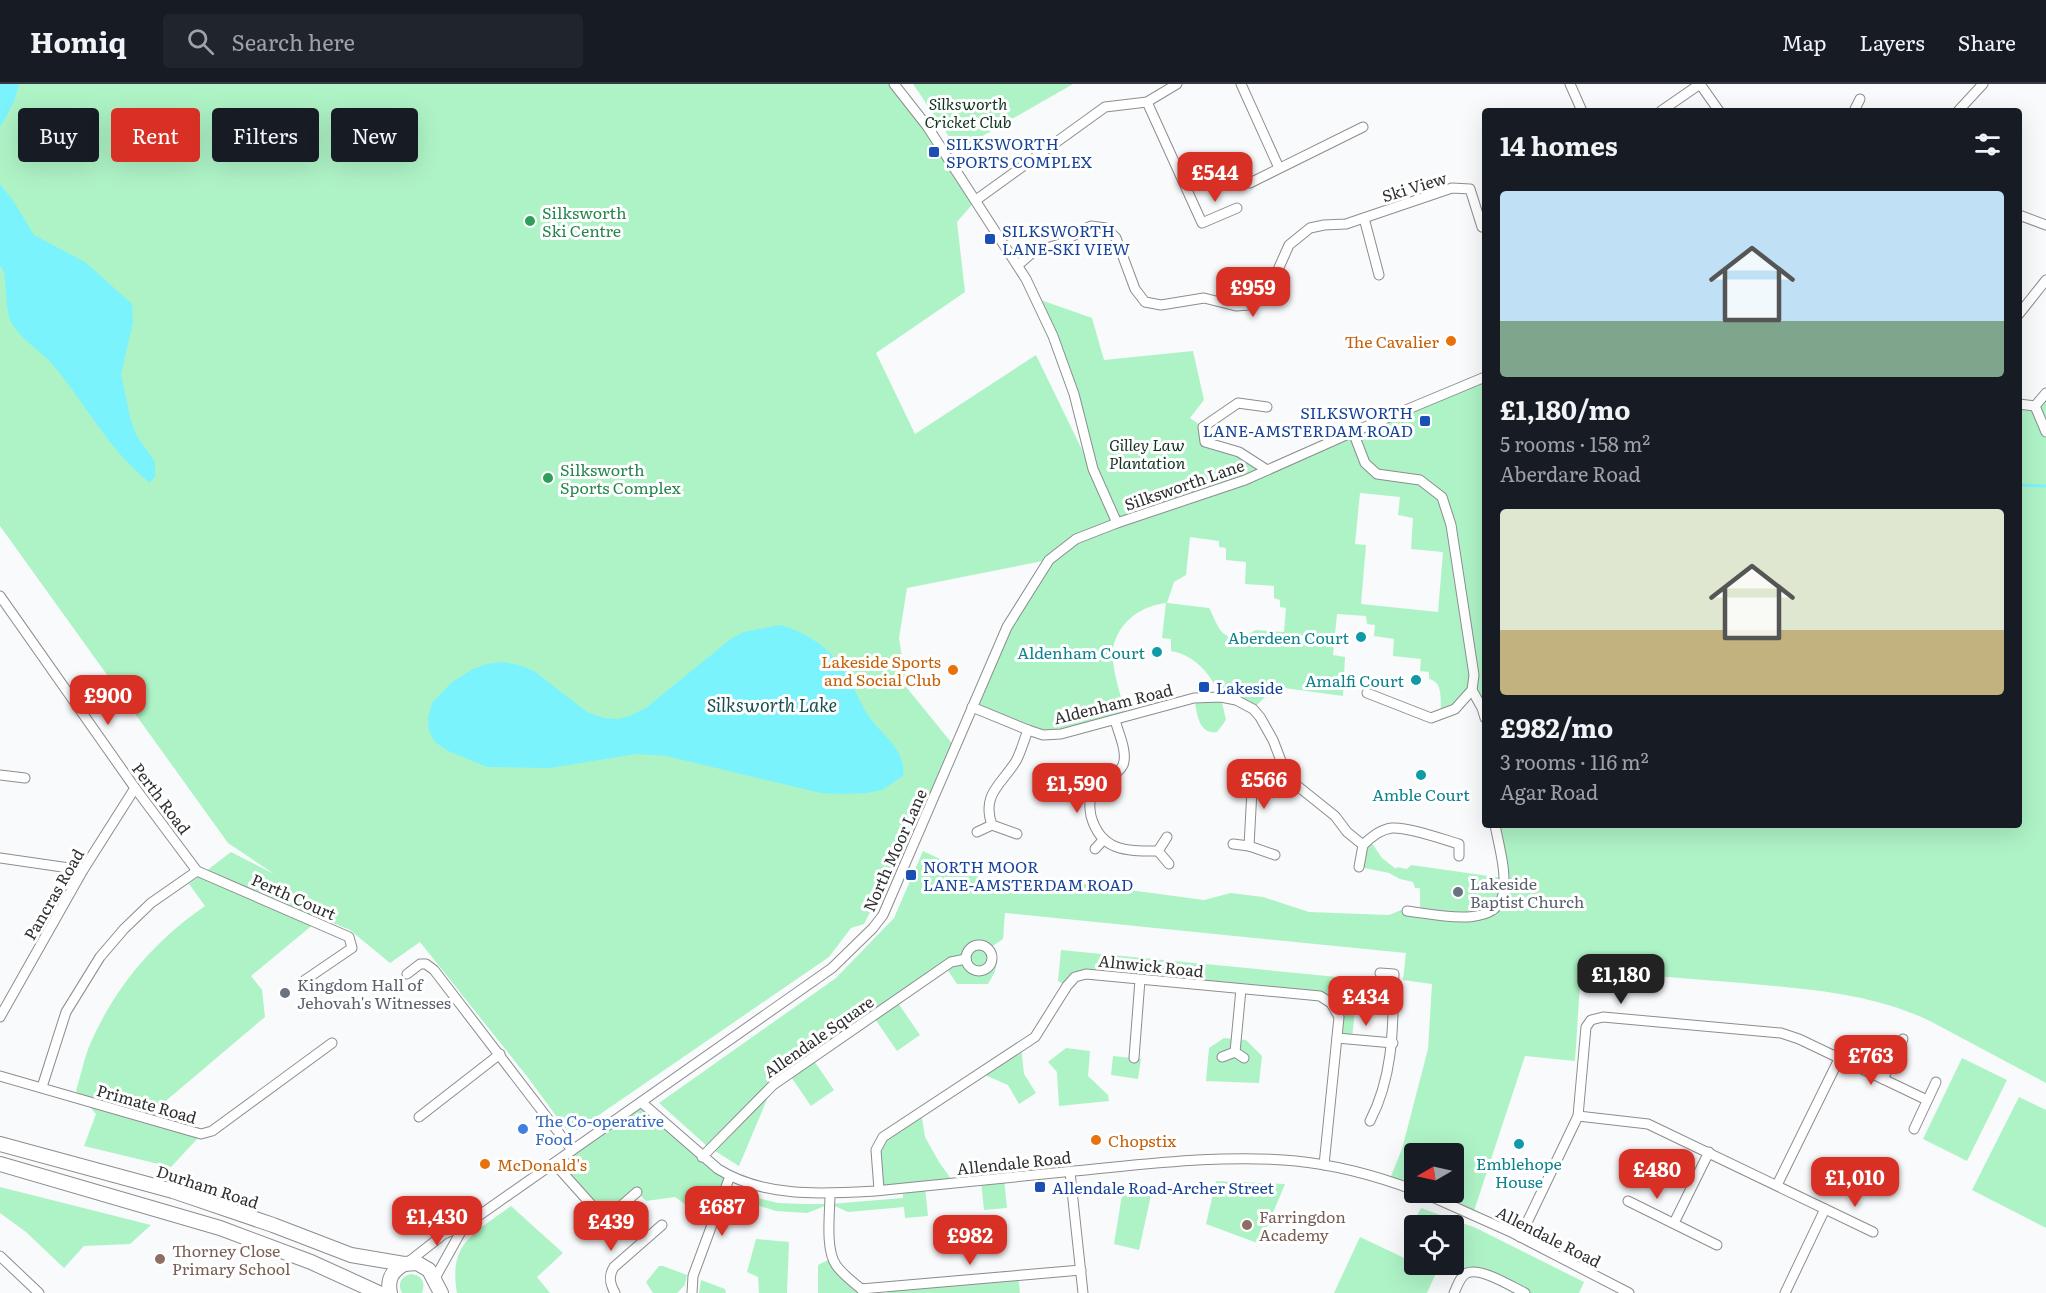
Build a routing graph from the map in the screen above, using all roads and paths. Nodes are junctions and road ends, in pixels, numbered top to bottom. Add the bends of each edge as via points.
1 (894, 84) edge
2 (1177, 84) edge
3 (1241, 84) edge
4 (1570, 84) edge
5 (1700, 84) edge
6 (1983, 84) edge
7 (1860, 99) dead end
8 (1147, 102) junction
9 (1581, 108) edge
10 (1665, 108) edge
11 (1717, 108) edge
12 (1856, 108) edge
13 (1961, 108) edge
14 (1363, 127) dead end
15 (1279, 168) junction
16 (1250, 183) dead end
17 (976, 200) junction
18 (1237, 208) dead end
19 (2022, 216) edge
20 (1364, 218) junction
21 (2046, 225) edge
22 (1482, 227) dead end
23 (1018, 265) junction
24 (1379, 274) dead end
25 (2046, 280) edge
26 (2022, 310) edge
27 (1482, 378) edge
28 (2046, 393) edge
29 (2022, 404) edge
30 (2035, 406) junction
31 (1267, 407) dead end
32 (1353, 432) junction
33 (2046, 432) edge
34 (1267, 471) junction
35 (1118, 523) junction
36 (0, 596) edge
37 (3, 605) edge
38 (1472, 690) junction
39 (1367, 693) dead end
40 (972, 706) junction
41 (1482, 708) edge
42 (1115, 720) junction
43 (1028, 730) junction
44 (1283, 766) junction
45 (0, 775) edge
46 (25, 778) dead end
47 (135, 788) junction
48 (992, 825) junction
49 (1496, 828) edge
50 (977, 832) dead end
51 (1017, 834) dead end
52 (1467, 836) dead end
53 (1167, 837) dead end
54 (1104, 839) junction
55 (1233, 844) dead end
56 (1459, 844) junction
57 (1363, 845) junction
58 (1249, 846) junction
59 (1095, 849) dead end
60 (1158, 851) junction
61 (1275, 855) dead end
62 (1459, 856) dead end
63 (0, 858) edge
64 (1169, 864) dead end
65 (1359, 867) dead end
66 (83, 870) junction
67 (197, 871) junction
68 (1407, 911) dead end
69 (966, 959) dead end
70 (1380, 973) dead end
71 (407, 974) dead end
72 (305, 980) dead end
73 (1140, 980) junction
74 (1241, 989) junction
75 (0, 1017) edge
76 (1337, 1038) junction
77 (1903, 1039) dead end
78 (332, 1042) dead end
79 (1393, 1043) junction
80 (1235, 1052) junction
81 (500, 1054) junction
82 (1222, 1057) dead end
83 (1134, 1058) dead end
84 (1244, 1058) dead end
85 (1839, 1059) junction
86 (0, 1076) edge
87 (1883, 1079) junction
88 (1936, 1082) dead end
89 (42, 1088) junction
90 (1928, 1100) junction
91 (641, 1102) junction
92 (1578, 1116) junction
93 (418, 1117) dead end
94 (1371, 1121) dead end
95 (1914, 1129) dead end
96 (0, 1144) edge
97 (573, 1150) junction
98 (1709, 1152) junction
99 (702, 1156) junction
100 (554, 1163) junction
101 (0, 1164) edge
102 (1324, 1165) junction
103 (1070, 1172) junction
104 (730, 1176) junction
105 (1777, 1185) junction
106 (1404, 1186) edge
107 (879, 1190) junction
108 (637, 1192) dead end
109 (830, 1194) junction
110 (1628, 1202) dead end
111 (1447, 1203) edge
112 (1825, 1209) junction
113 (1674, 1223) junction
114 (662, 1225) dead end
115 (464, 1226) junction
116 (1873, 1232) dead end
117 (1520, 1237) junction
118 (1718, 1245) dead end
119 (0, 1256) edge
120 (406, 1263) junction
121 (1081, 1270) junction
122 (436, 1287) edge
123 (864, 1291) edge
124 (39, 1293) edge
125 (380, 1293) edge
126 (390, 1293) edge
127 (615, 1293) edge
128 (692, 1293) edge
129 (1083, 1293) edge
130 (1454, 1293) edge
131 (1525, 1293) edge
132 (1629, 1293) edge
133 (1785, 1293) edge

1 - 17 street, Silksworth Lane
2 - 8 street
3 - 15 street
4 - 9 street
5 - 10 street
5 - 11 street
6 - 13 street
7 - 12 street
8 - 17 street via 1105,107
8 - 18 street via 1202,223
14 - 15 street
15 - 16 street
17 - 23 street, Silksworth Lane
19 - 21 street
20 - 22 street, Ski View via 1452,188 1470,189
20 - 23 street, Ski View via 1310,228 1289,245 1269,290 1261,300 1249,305 1204,298 1161,305 1144,302 1135,289 1116,238 1106,228 1091,226 1059,244 1034,252
20 - 24 street, Ski View
23 - 35 street, Silksworth Lane via 1053,336 1074,394 1093,470
25 - 26 street
27 - 32 street, Silksworth Lane
28 - 30 street
29 - 30 street
30 - 33 street
31 - 34 street via 1238,403 1203,427 1205,442 1239,452
32 - 34 street, Silksworth Lane
32 - 38 street via 1365,463 1377,474 1420,480 1442,497 1451,525 1474,675
34 - 35 street, Silksworth Lane
35 - 40 street, North Moor Lane via 1076,539 1049,560 1007,627
36 - 37 street, Perth Road
37 - 47 street, Perth Road
38 - 39 street via 1455,709 1431,717
38 - 41 street
40 - 43 street, Aldenham Road
40 - 91 street, North Moor Lane via 883,915 873,928 832,968
42 - 43 street, Aldenham Road via 1061,734 1043,735
42 - 44 street, Aldenham Road via 1194,698 1236,700 1260,717
42 - 54 street via 1124,763 1097,787 1090,801 1092,819
43 - 48 street via 1017,759 991,796 988,815
44 - 57 street via 1295,784
44 - 58 street via 1261,776 1251,790
45 - 46 street
47 - 66 street, Pancras Road
47 - 67 street, Perth Road
48 - 50 street
48 - 51 street
49 - 68 street via 1504,878 1503,896 1492,910 1474,918
52 - 56 street
53 - 60 street
54 - 59 street
54 - 60 street via 1125,850
55 - 58 street
56 - 57 street via 1392,828 1380,831
56 - 62 street
57 - 65 street
58 - 61 street
60 - 64 street
63 - 66 street
66 - 75 street, Pancras Road
67 - 72 street, Perth Court via 349,937 352,948
67 - 89 street via 151,903 100,957 66,1012
69 - 99 street, Allendale Square via 951,962 772,1085
70 - 79 street via 1394,974
71 - 81 street via 420,964 434,970
73 - 74 street, Alnwick Road
73 - 83 street
73 - 107 street, Alnwick Road via 1086,974 1075,977 1035,1037 884,1137 876,1150
74 - 76 street, Alnwick Road via 1320,996 1331,1003 1339,1017
74 - 80 street
76 - 79 street
76 - 102 street, Alnwick Road
77 - 87 street
78 - 89 street, Primate Road via 212,1131 201,1134
79 - 94 street via 1380,1101
80 - 82 street
80 - 84 street
81 - 93 street
81 - 97 street
85 - 87 street
85 - 92 street via 1781,1033 1603,1017 1591,1020 1586,1027
85 - 105 street
86 - 89 street, Primate Road
87 - 90 street
88 - 90 street
90 - 95 street
91 - 97 street, North Moor Lane
91 - 99 street, Allendale Road
92 - 98 street via 1648,1124
92 - 117 street
96 - 120 highway, Durham Road via 182,1194 351,1255
97 - 100 street, North Moor Lane
98 - 105 street
98 - 113 street
99 - 104 street, Allendale Road
100 - 108 street via 605,1220
100 - 115 street, North Moor Lane
101 - 125 highway via 220,1228 317,1264
102 - 103 street, Allendale Road via 1248,1159
102 - 106 street, Allendale Road
103 - 107 street, Allendale Road
103 - 121 street
104 - 109 street, Allendale Road via 779,1191
104 - 128 street via 693,1276
105 - 112 street
107 - 109 street, Allendale Road
109 - 123 street via 832,1258
110 - 113 street
111 - 117 street, Allendale Road
112 - 116 street
112 - 133 street
113 - 118 street
114 - 127 street via 610,1273
115 - 120 street, North Moor Lane via 444,1234
115 - 122 street, North Moor Lane
117 - 132 street, Allendale Road
119 - 124 street
120 - 122 highway, Durham Road via 424,1266
120 - 126 highway via 393,1272
121 - 123 street
121 - 129 street
130 - 131 street via 1462,1278 1477,1272

